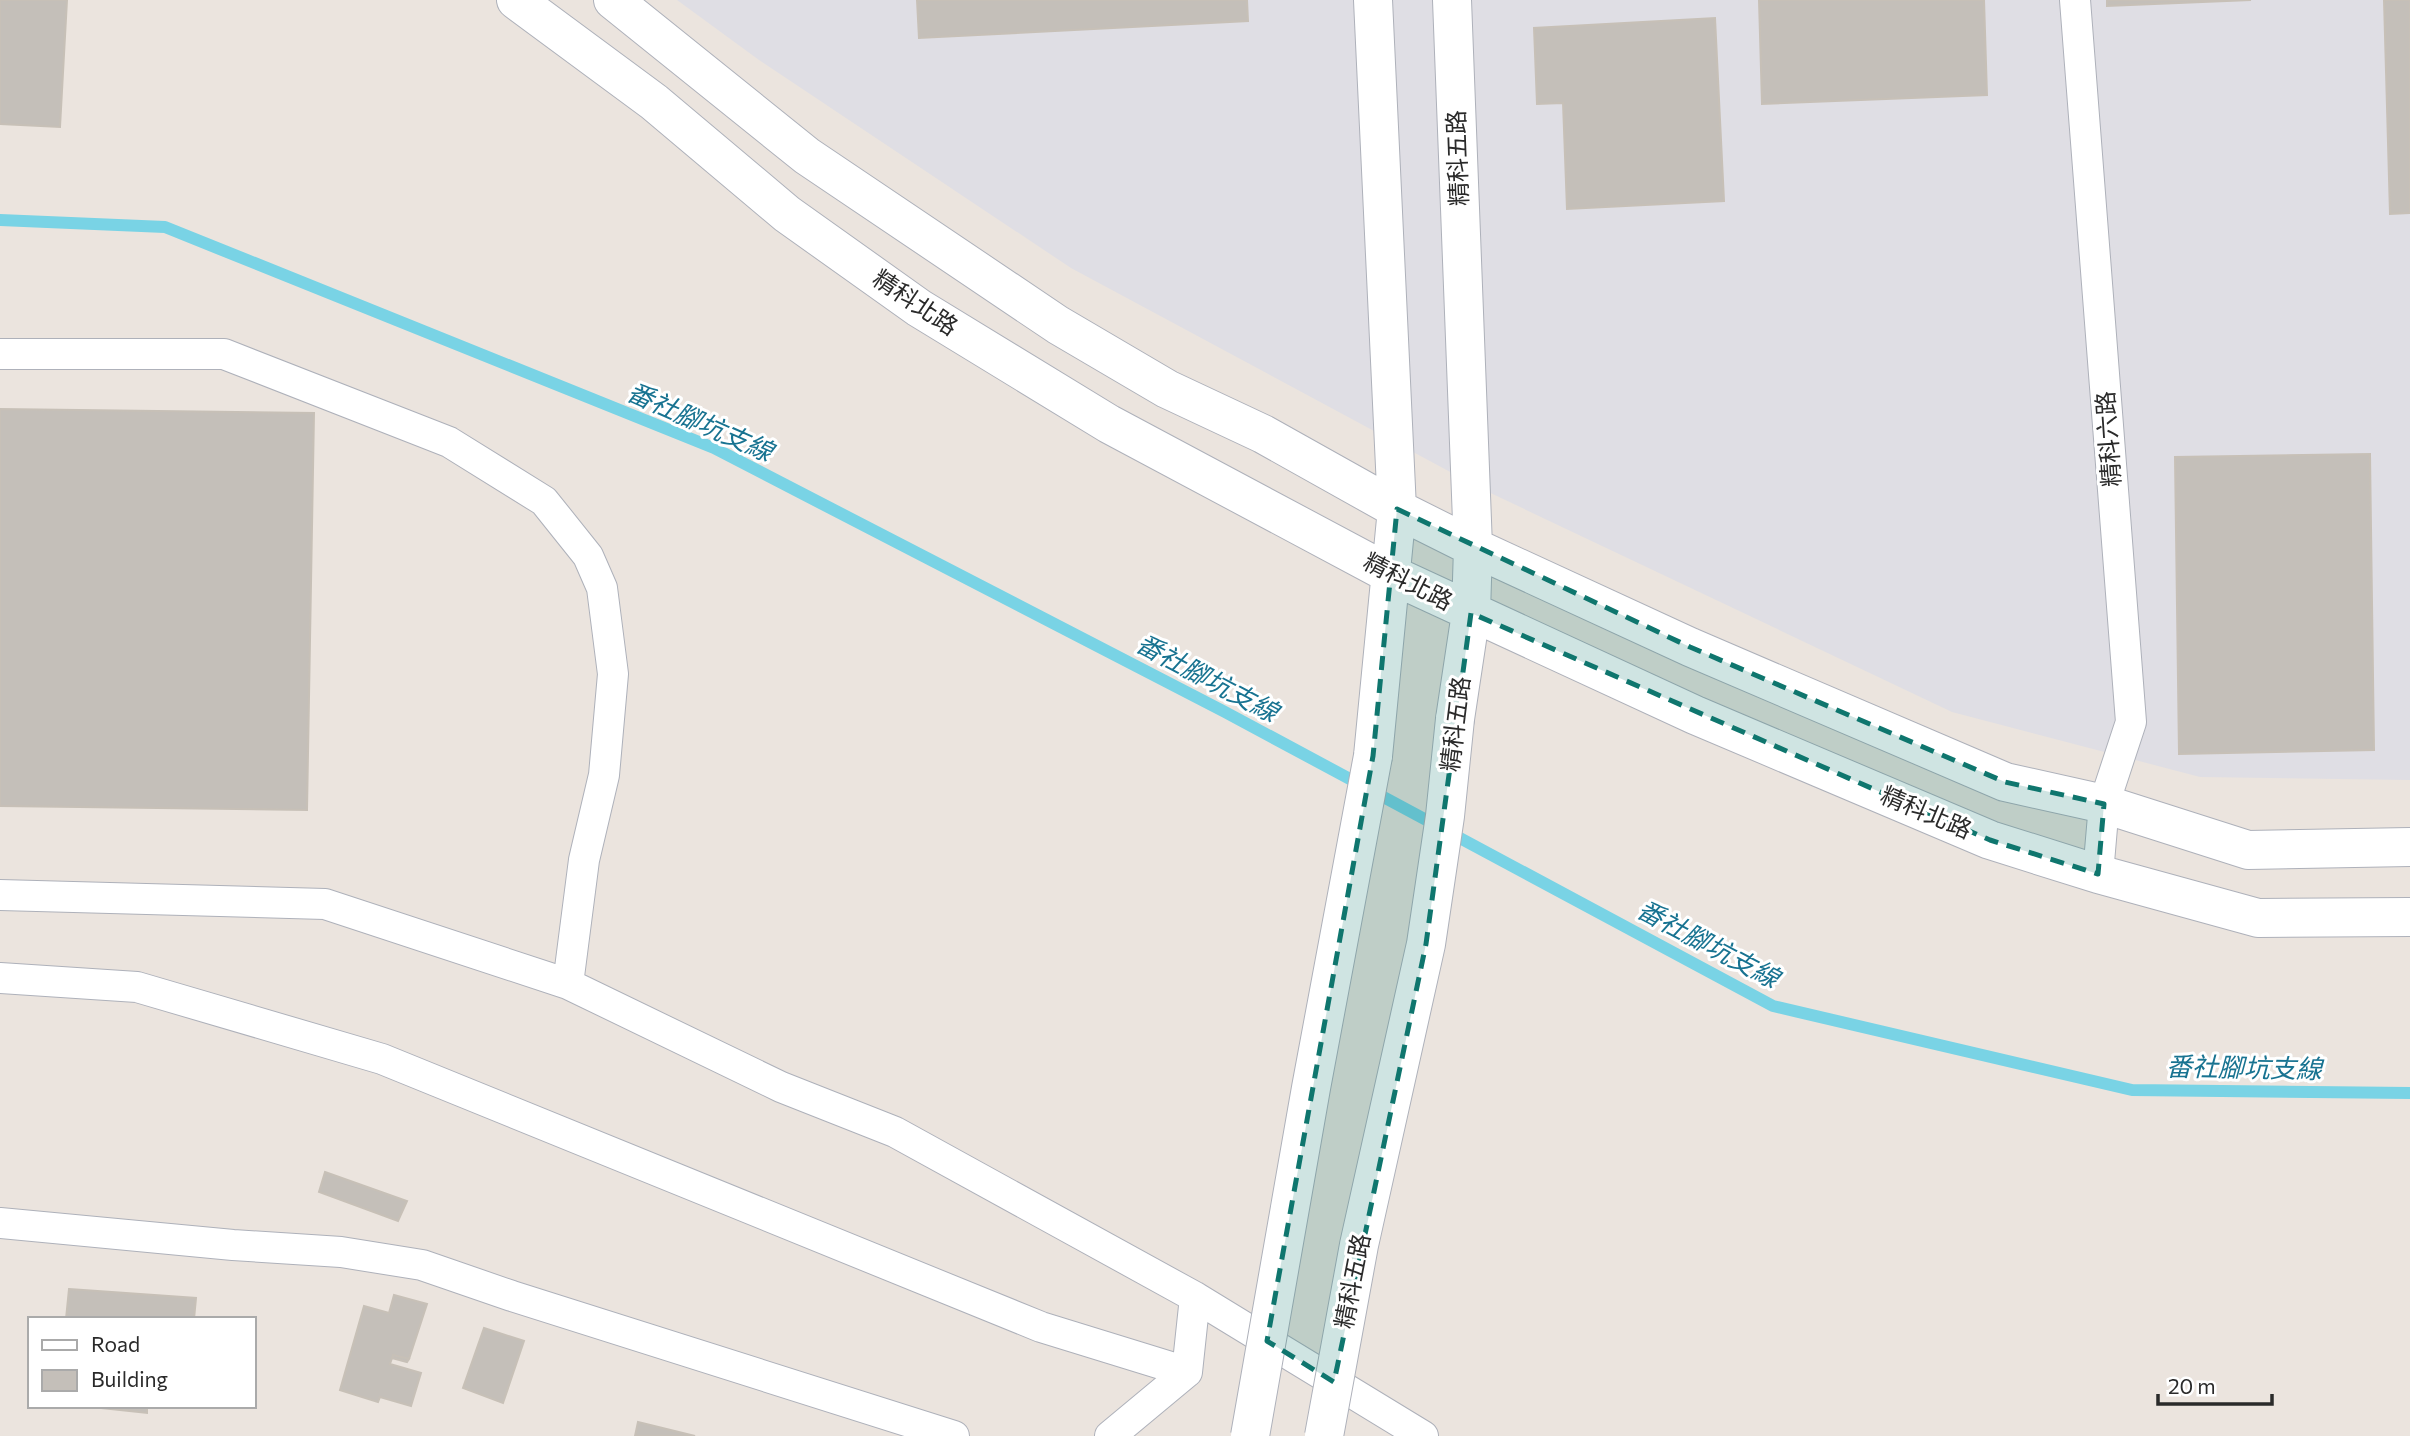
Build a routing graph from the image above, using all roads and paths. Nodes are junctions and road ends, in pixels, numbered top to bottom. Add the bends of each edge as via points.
1 (516, 0) edge
2 (613, 0) edge
3 (1373, 0) edge
4 (1452, 0) edge
5 (2075, 0) edge
6 (0, 354) edge
7 (1397, 509) junction
8 (1473, 547) junction
9 (1390, 574) junction
10 (1471, 613) junction
11 (2104, 804) junction
12 (2410, 847) edge
13 (2098, 874) junction
14 (0, 895) edge
15 (2410, 917) edge
16 (0, 978) edge
17 (568, 984) junction
18 (0, 1223) edge
19 (1195, 1297) junction
20 (1187, 1372) junction
21 (954, 1436) edge
22 (1110, 1436) edge
23 (1250, 1436) edge
24 (1324, 1436) edge
25 (1423, 1436) edge

1 - 9 street, 精科北路 via 654,102 787,214 919,308 1110,424
2 - 7 street via 807,156 1058,325 1167,389 1263,434
3 - 7 street
4 - 8 street, 精科五路
5 - 11 street, 精科六路 via 2131,722
6 - 17 street via 224,354 449,442 544,501 588,556 602,588 613,674 604,775 584,860
7 - 8 street
7 - 9 street
8 - 10 street, 精科五路
8 - 11 street via 1690,647 2005,782
9 - 10 street, 精科北路
9 - 23 street, bridge via 1373,755
10 - 13 street, 精科北路 via 1695,715 1990,840
10 - 24 street, 精科五路, bridge via 1426,944 1359,1245
11 - 12 street via 2248,850
11 - 13 street, 精科六路
13 - 15 street, 精科北路 via 2258,918
14 - 17 street via 325,904
16 - 20 street via 137,987 382,1059 1041,1326
17 - 19 street via 781,1087 895,1132
18 - 21 street via 341,1252 422,1265
19 - 20 street
19 - 25 street
20 - 22 street

